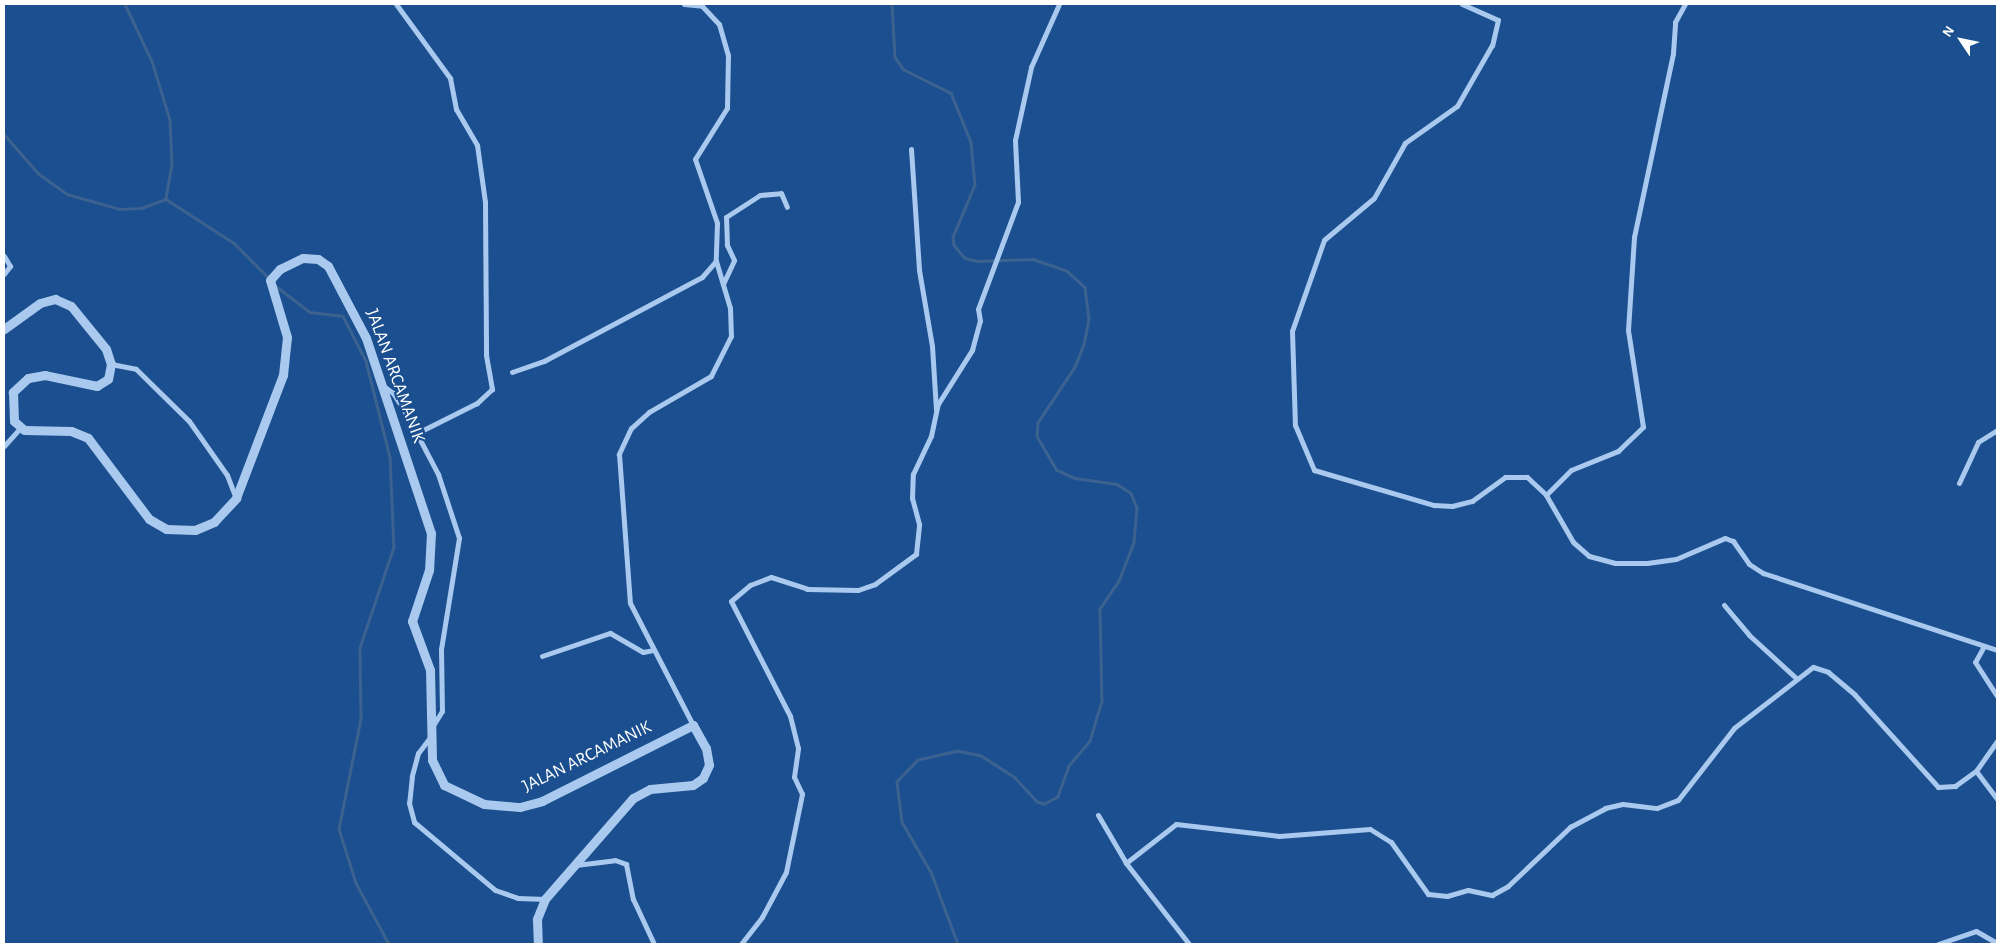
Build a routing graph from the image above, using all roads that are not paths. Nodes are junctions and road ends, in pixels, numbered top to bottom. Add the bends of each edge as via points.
1 (396, 4) edge
2 (684, 4) edge
3 (1060, 4) edge
4 (1462, 4) edge
5 (1685, 4) edge
6 (911, 149) dead end
7 (788, 207) dead end
8 (4, 256) edge
9 (716, 261) junction
10 (4, 274) edge
11 (723, 284) junction
12 (4, 329) edge
13 (111, 364) junction
14 (512, 372) dead end
15 (381, 385) junction
16 (938, 415) junction
17 (20, 428) junction
18 (1997, 430) edge
19 (417, 433) junction
20 (4, 446) edge
21 (1959, 483) dead end
22 (1546, 495) junction
23 (236, 498) junction
24 (1724, 605) dead end
25 (1984, 646) junction
26 (653, 650) junction
27 (1997, 650) edge
28 (542, 656) dead end
29 (1797, 679) junction
30 (1997, 696) edge
31 (693, 725) junction
32 (431, 732) junction
33 (1997, 741) edge
34 (1976, 771) junction
35 (1997, 799) edge
36 (1098, 815) dead end
37 (1126, 863) junction
38 (576, 865) junction
39 (545, 899) junction
40 (1997, 943) edge
41 (538, 944) edge
42 (654, 944) edge
43 (741, 944) edge
44 (1189, 944) edge
45 (1938, 944) edge

1 - 19 street via 450,78 456,109 477,146 485,202 486,355 492,389 477,403
2 - 9 street via 702,6 719,24 728,55 727,108 694,159 717,223
3 - 16 street via 1034,56 1014,140 1018,202 978,309 980,321 970,356 940,400
4 - 22 street via 1498,20 1492,45 1457,106 1405,143 1374,198 1324,240 1292,330 1295,425 1314,470 1434,505 1472,501 1514,474 1527,477
5 - 22 street via 1675,22 1673,53 1634,237 1628,330 1643,427 1628,445 1571,470
6 - 16 street via 919,270 932,346
7 - 11 street via 780,193 760,194 726,217 727,245 734,260
8 - 10 street via 10,266
9 - 11 street
9 - 14 street via 702,277 544,361
11 - 26 street via 731,336 725,356 711,376 649,412 631,428 619,454 630,603
12 - 13 street via 40,303 60,300 96,335
13 - 17 street via 108,379 101,385 45,376 23,381 13,392 10,406
13 - 23 street via 136,369 190,421 227,475
15 - 19 street via 393,393
15 - 23 street, JALAN ARCAMANIK via 358,319 328,266 307,258 280,269 269,284 287,337 283,376
15 - 32 street, JALAN ARCAMANIK via 431,533 429,570 412,621 430,670
16 - 43 street via 913,474 912,498 919,543 912,561 858,590 807,590 771,577 750,585 731,601 790,716 797,742 794,777 802,794 786,872 762,918
17 - 20 street
17 - 23 street, JALAN ARCAMANIK via 71,431 88,438 144,513 166,529 204,527
18 - 21 street via 1978,442
19 - 32 street via 444,487 460,546 441,649 442,711
22 - 25 street via 1573,542 1589,556 1615,563 1647,563 1676,559 1724,538 1733,540 1749,564 1763,573
24 - 29 street via 1748,635
25 - 27 street
25 - 30 street via 1975,662
26 - 28 street via 643,652 610,633
26 - 31 street
29 - 34 street via 1813,667 1828,672 1938,787 1955,786
29 - 37 street via 1734,728 1678,800 1657,808 1623,804 1605,808 1570,828 1508,886 1492,895 1468,890 1446,896 1428,894 1391,842 1360,828 1279,836 1176,824
31 - 32 street, JALAN ARCAMANIK via 542,801 520,807 484,804 444,785 434,769
31 - 38 street via 709,760 703,778 693,785 650,790 633,798
32 - 39 street via 418,754 412,776 409,803 414,822 495,890 518,898
33 - 34 street
34 - 35 street
36 - 37 street
37 - 44 street
38 - 39 street
38 - 42 street via 615,860 626,864 633,899
39 - 41 street via 537,919
40 - 45 street via 1976,931

